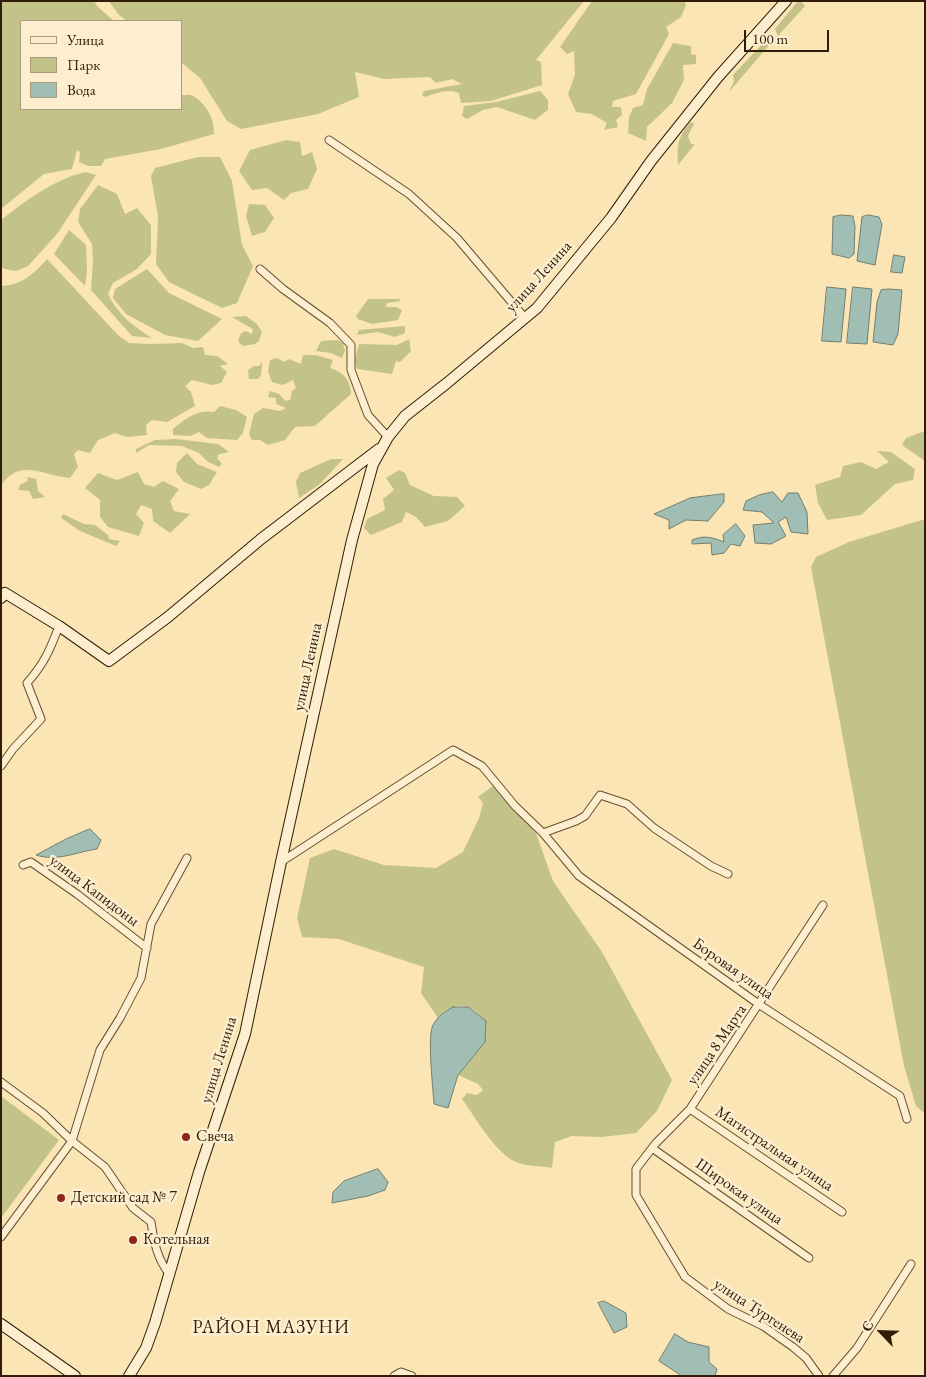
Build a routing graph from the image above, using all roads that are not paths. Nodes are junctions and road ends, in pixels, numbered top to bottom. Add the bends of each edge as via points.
1 (786, 1) edge
2 (329, 140) dead end
3 (260, 269) dead end
4 (525, 318) junction
5 (388, 437) junction
6 (382, 447) junction
7 (2, 593) edge
8 (59, 626) junction
9 (1, 766) edge
10 (543, 833) junction
11 (187, 858) dead end
12 (281, 862) junction
13 (23, 865) dead end
14 (728, 874) dead end
15 (823, 905) dead end
16 (147, 948) junction
17 (760, 1005) junction
18 (1, 1082) edge
19 (690, 1109) junction
20 (907, 1119) dead end
21 (72, 1141) junction
22 (652, 1148) junction
23 (636, 1195) joint
24 (842, 1212) dead end
25 (1, 1237) edge
26 (809, 1258) dead end
27 (911, 1264) dead end
28 (170, 1275) junction
29 (1, 1324) edge
30 (75, 1376) edge
31 (129, 1376) edge
32 (394, 1376) edge
33 (412, 1376) edge
34 (819, 1376) edge
35 (833, 1376) edge

1 - 4 street, улица Ленина via 718,77 651,161 611,218 537,308
2 - 4 street via 408,194 457,238
3 - 5 street via 283,290 330,323 351,345 351,370 368,415
4 - 5 street, улица Ленина via 405,416
5 - 6 street, улица Ленина
6 - 8 street via 110,661
6 - 12 street, улица Ленина via 373,464 352,540
7 - 8 street
8 - 9 street via 40,668 27,683 41,719
10 - 12 street, Боровая улица via 482,766 453,750
10 - 14 street via 585,816 600,795 627,804 654,828
10 - 17 street, Боровая улица via 579,876
11 - 16 street via 151,924
12 - 28 street, улица Ленина via 245,1034 198,1172
13 - 16 street, улица Капидоны via 31,862
15 - 17 street, улица 8 Марта
16 - 21 street via 141,978 100,1050
17 - 19 street, улица 8 Марта
17 - 20 street, Боровая улица via 900,1096
18 - 21 street via 43,1113
19 - 22 street, улица 8 Марта
19 - 24 street, Магистральная улица
21 - 25 street
21 - 28 street via 105,1167 133,1208 151,1222 154,1245
22 - 23 street, улица 8 Марта via 636,1169
22 - 26 street, Широкая улица
23 - 34 street, улица Тургенева via 685,1277 728,1309 763,1326 793,1347
27 - 35 street via 857,1348
28 - 31 street, улица Ленина via 146,1348
29 - 30 street
32 - 33 street via 401,1372

